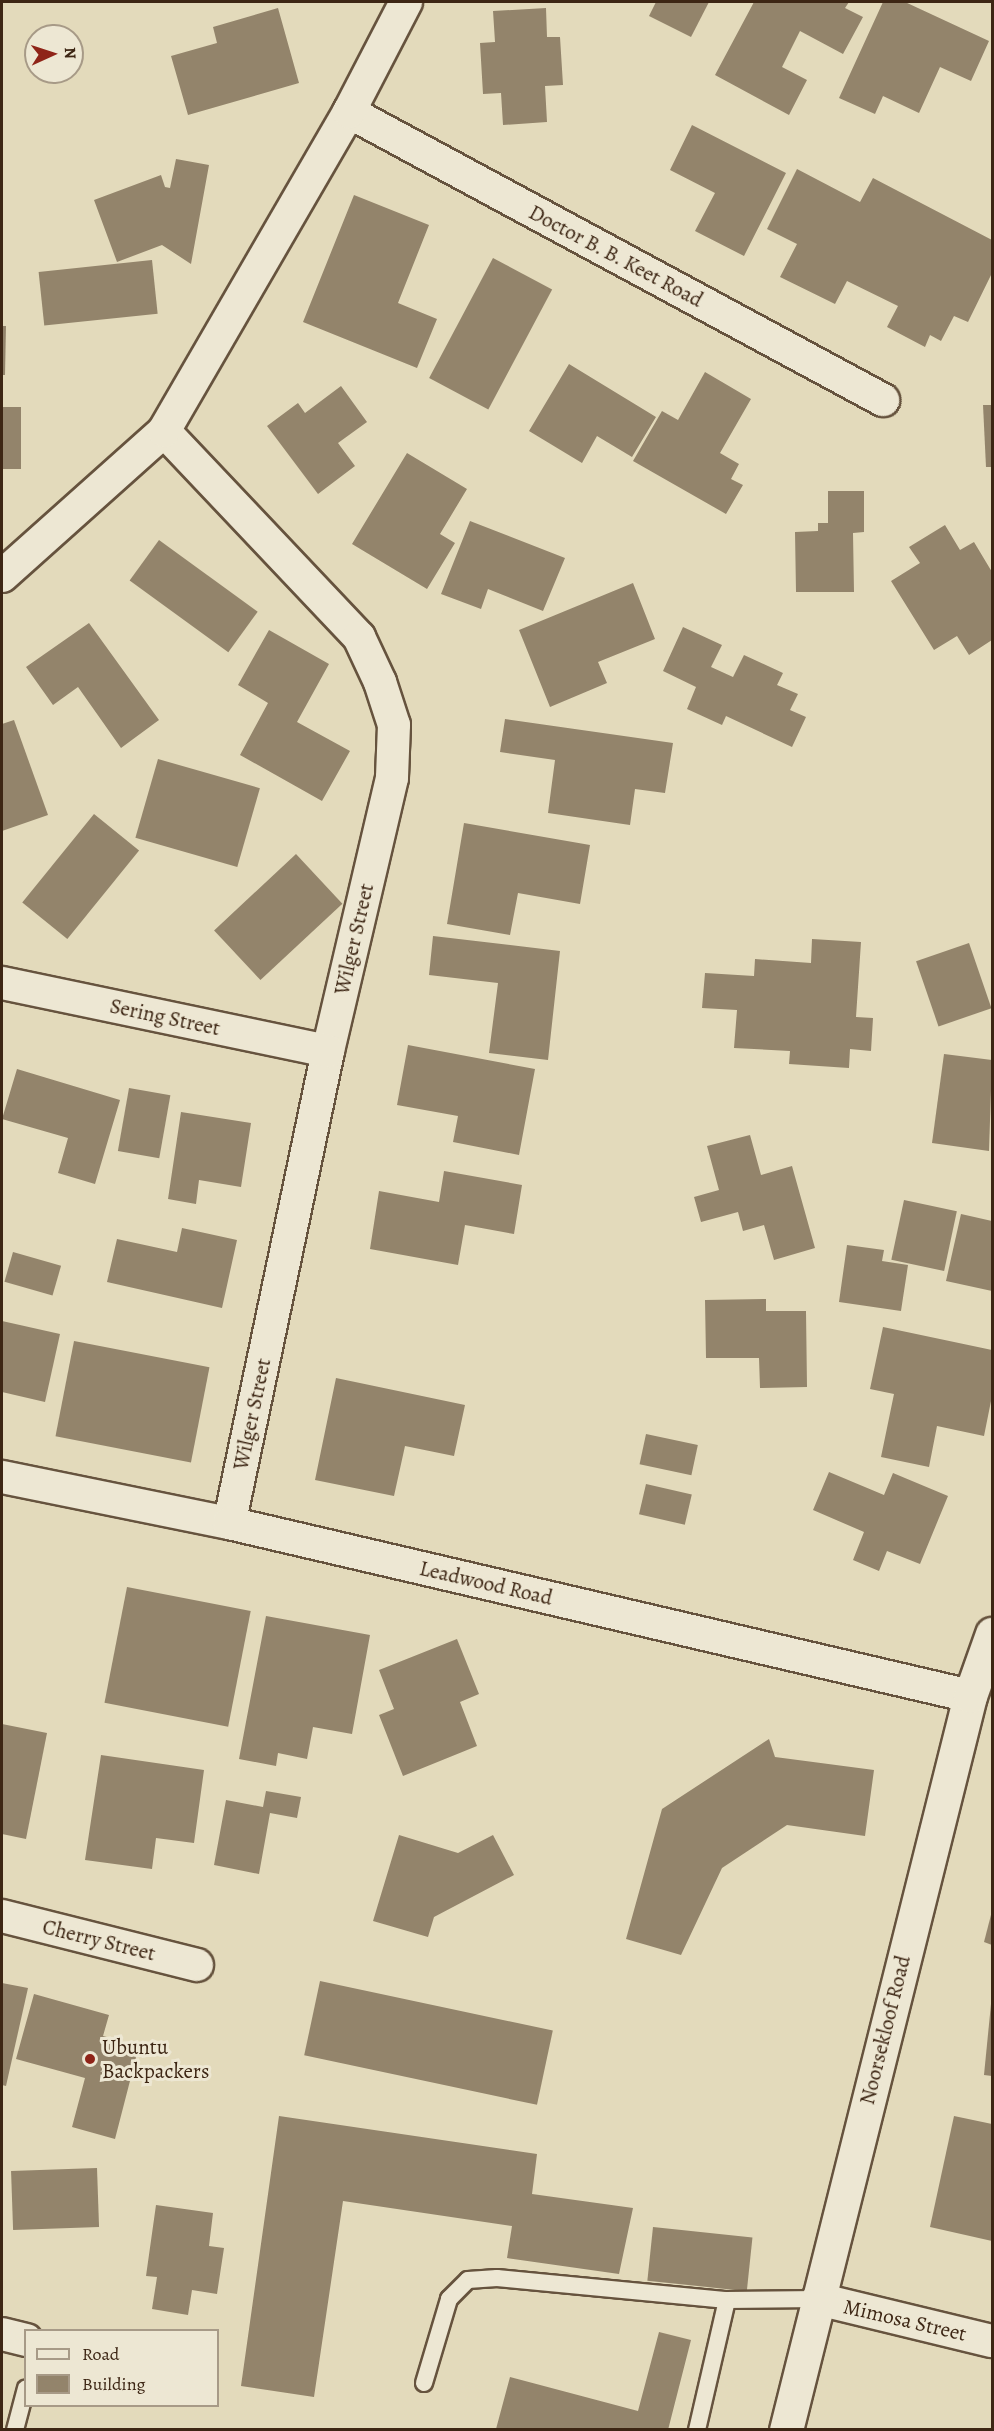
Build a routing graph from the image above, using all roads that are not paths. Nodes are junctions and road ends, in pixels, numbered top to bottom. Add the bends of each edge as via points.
1 (406, 2) edge
2 (349, 112) junction
3 (883, 400) dead end
4 (164, 431) junction
5 (2, 576) edge
6 (2, 983) edge
7 (328, 1051) junction
8 (2, 1477) edge
9 (229, 1523) junction
10 (993, 1634) edge
11 (969, 1696) junction
12 (2, 1916) edge
13 (197, 1965) dead end
14 (818, 2299) junction
15 (727, 2300) junction
16 (2, 2334) edge
17 (24, 2340) edge
18 (993, 2341) edge
19 (424, 2383) dead end
20 (24, 2396) edge
21 (15, 2430) edge
22 (697, 2430) edge
23 (786, 2430) edge

1 - 2 street
2 - 3 street, Doctor B. B. Keet Road
2 - 4 street
4 - 5 street
4 - 7 street, Wilger Street via 359,637 380,681 394,725 392,778
6 - 7 street, Sering Street
7 - 9 street, Wilger Street
8 - 9 street, Leadwood Road
9 - 11 street, Leadwood Road
10 - 11 street, Noorsekloof Road
11 - 14 street, Noorsekloof Road
12 - 13 street, Cherry Street
14 - 15 lane
14 - 18 street, Mimosa Street
14 - 23 street, Noorsekloof Road
15 - 19 lane via 497,2278 468,2280 449,2299
15 - 22 lane
16 - 17 street
20 - 21 lane

